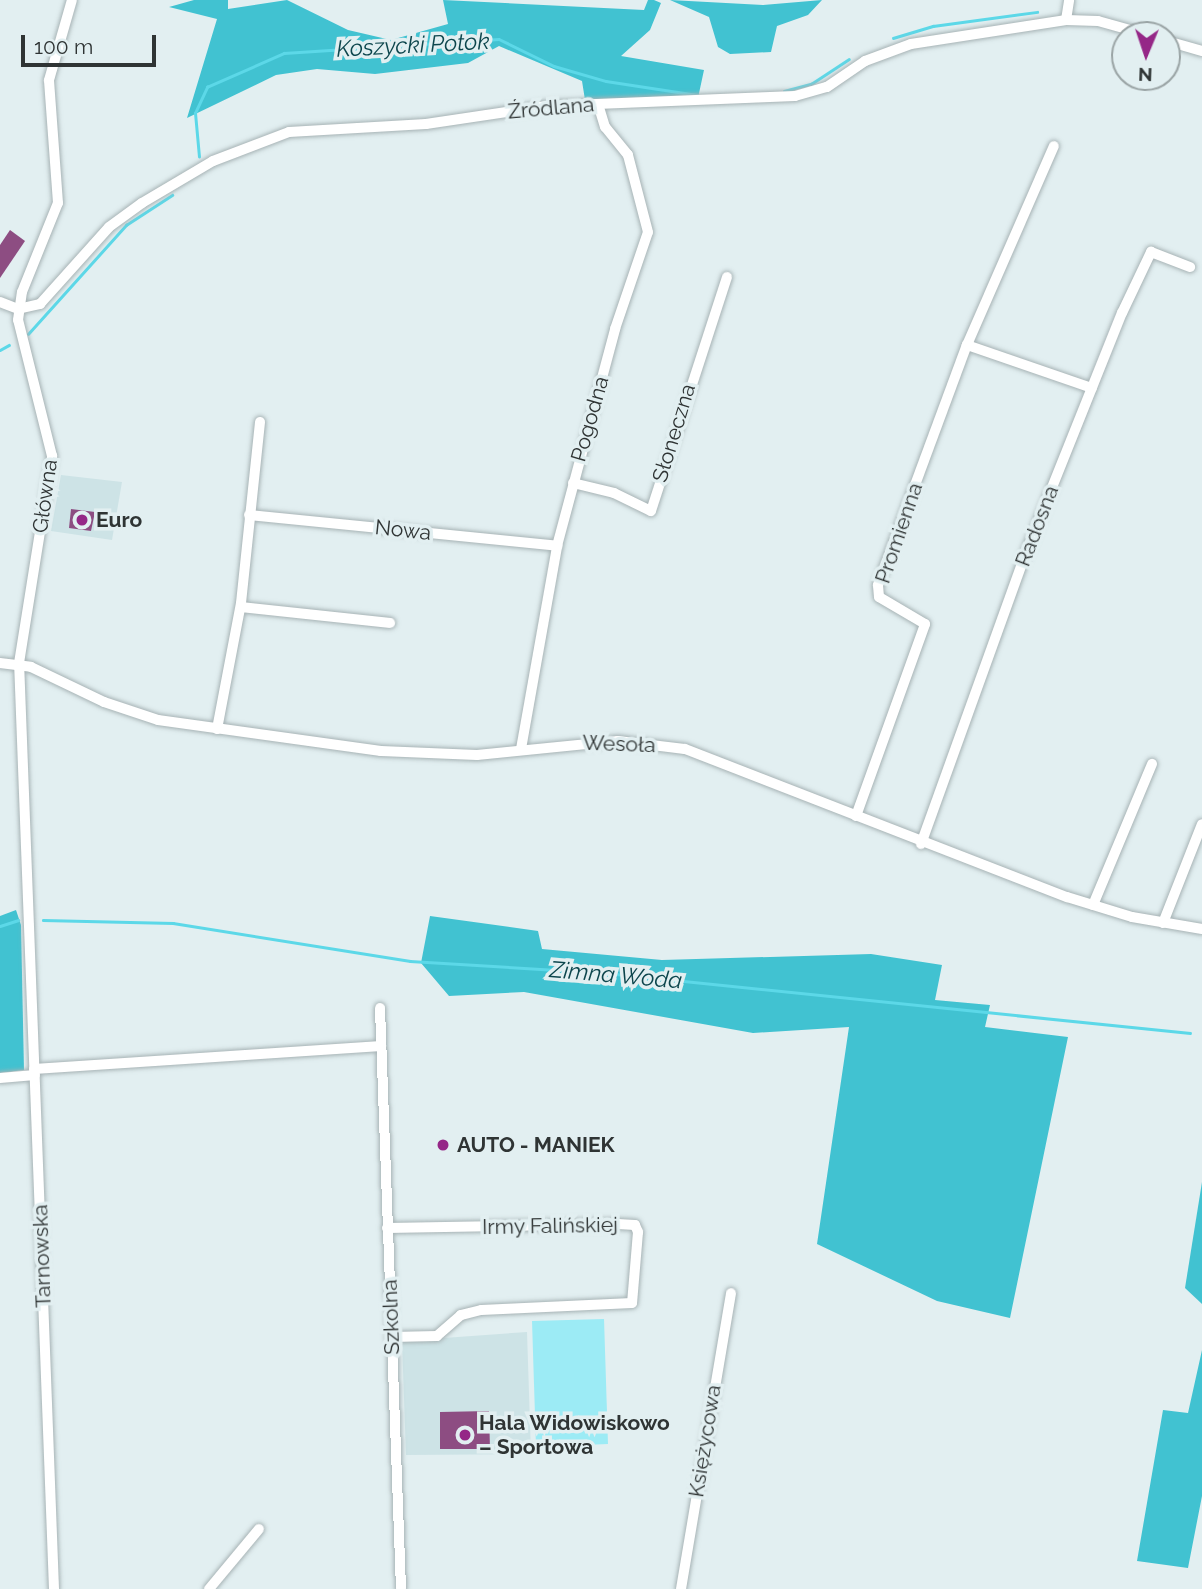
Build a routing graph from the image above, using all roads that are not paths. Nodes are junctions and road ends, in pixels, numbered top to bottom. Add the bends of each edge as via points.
1 (72, 0) edge
2 (1069, 0) edge
3 (1066, 20) junction
4 (1111, 25) edge
5 (1181, 45) edge
6 (1202, 51) edge
7 (598, 104) junction
8 (1054, 146) dead end
9 (1190, 267) dead end
10 (727, 277) dead end
11 (0, 302) edge
12 (18, 309) junction
13 (967, 345) junction
14 (1092, 387) junction
15 (260, 422) dead end
16 (573, 484) junction
17 (249, 514) junction
18 (557, 546) junction
19 (241, 607) junction
20 (390, 623) dead end
21 (0, 663) edge
22 (19, 663) junction
23 (217, 729) junction
24 (522, 749) junction
25 (1152, 764) dead end
26 (856, 816) junction
27 (1202, 824) edge
28 (921, 844) junction
29 (1093, 905) junction
30 (28, 923) joint
31 (1163, 923) junction
32 (1202, 929) edge
33 (380, 1008) dead end
34 (381, 1046) junction
35 (34, 1072) junction
36 (0, 1077) edge
37 (387, 1228) junction
38 (731, 1293) dead end
39 (391, 1337) junction
40 (259, 1529) dead end
41 (54, 1589) edge
42 (209, 1589) edge
43 (401, 1589) edge
44 (681, 1589) edge

1 - 12 street, Główna via 50,80 58,203
2 - 3 street
3 - 4 street, Źródlana
3 - 7 street, Źródlana via 911,44 865,61 827,87 795,96
5 - 6 street
7 - 12 street, Źródlana via 426,124 289,132 246,146 142,202 109,227 40,304
7 - 16 street, Pogodna via 605,127 628,155 648,232
8 - 13 street, Promienna
9 - 14 street, Radosna via 1151,252
10 - 16 street, Słoneczna via 650,511 614,493
11 - 12 street
12 - 22 street, Główna via 21,343 52,456
13 - 14 street
13 - 26 street, Promienna via 878,585 879,597 917,615 925,624
14 - 28 street, Radosna
15 - 17 street
16 - 18 street, Pogodna
17 - 18 street, Nowa
17 - 19 street
18 - 24 street, Pogodna
19 - 20 street
19 - 23 street
21 - 22 street
22 - 23 street, Wesoła via 104,702 158,720
22 - 30 street, Główna
23 - 24 street, Wesoła via 435,755
24 - 26 street, Wesoła via 618,741 685,749
25 - 29 street
26 - 28 street, Wesoła
27 - 31 street
28 - 29 street, Wesoła
29 - 31 street, Wesoła
30 - 35 street, Tarnowska
31 - 32 street, Wesoła
33 - 34 street, Szkolna
34 - 35 street
34 - 37 street, Szkolna
35 - 36 street
35 - 41 street, Tarnowska
37 - 39 street, Szkolna
37 - 39 street, Irmy Falińskiej via 635,1225 632,1303 481,1310 461,1315 437,1336
38 - 44 street, Księżycowa
39 - 43 street, Szkolna
40 - 42 street

